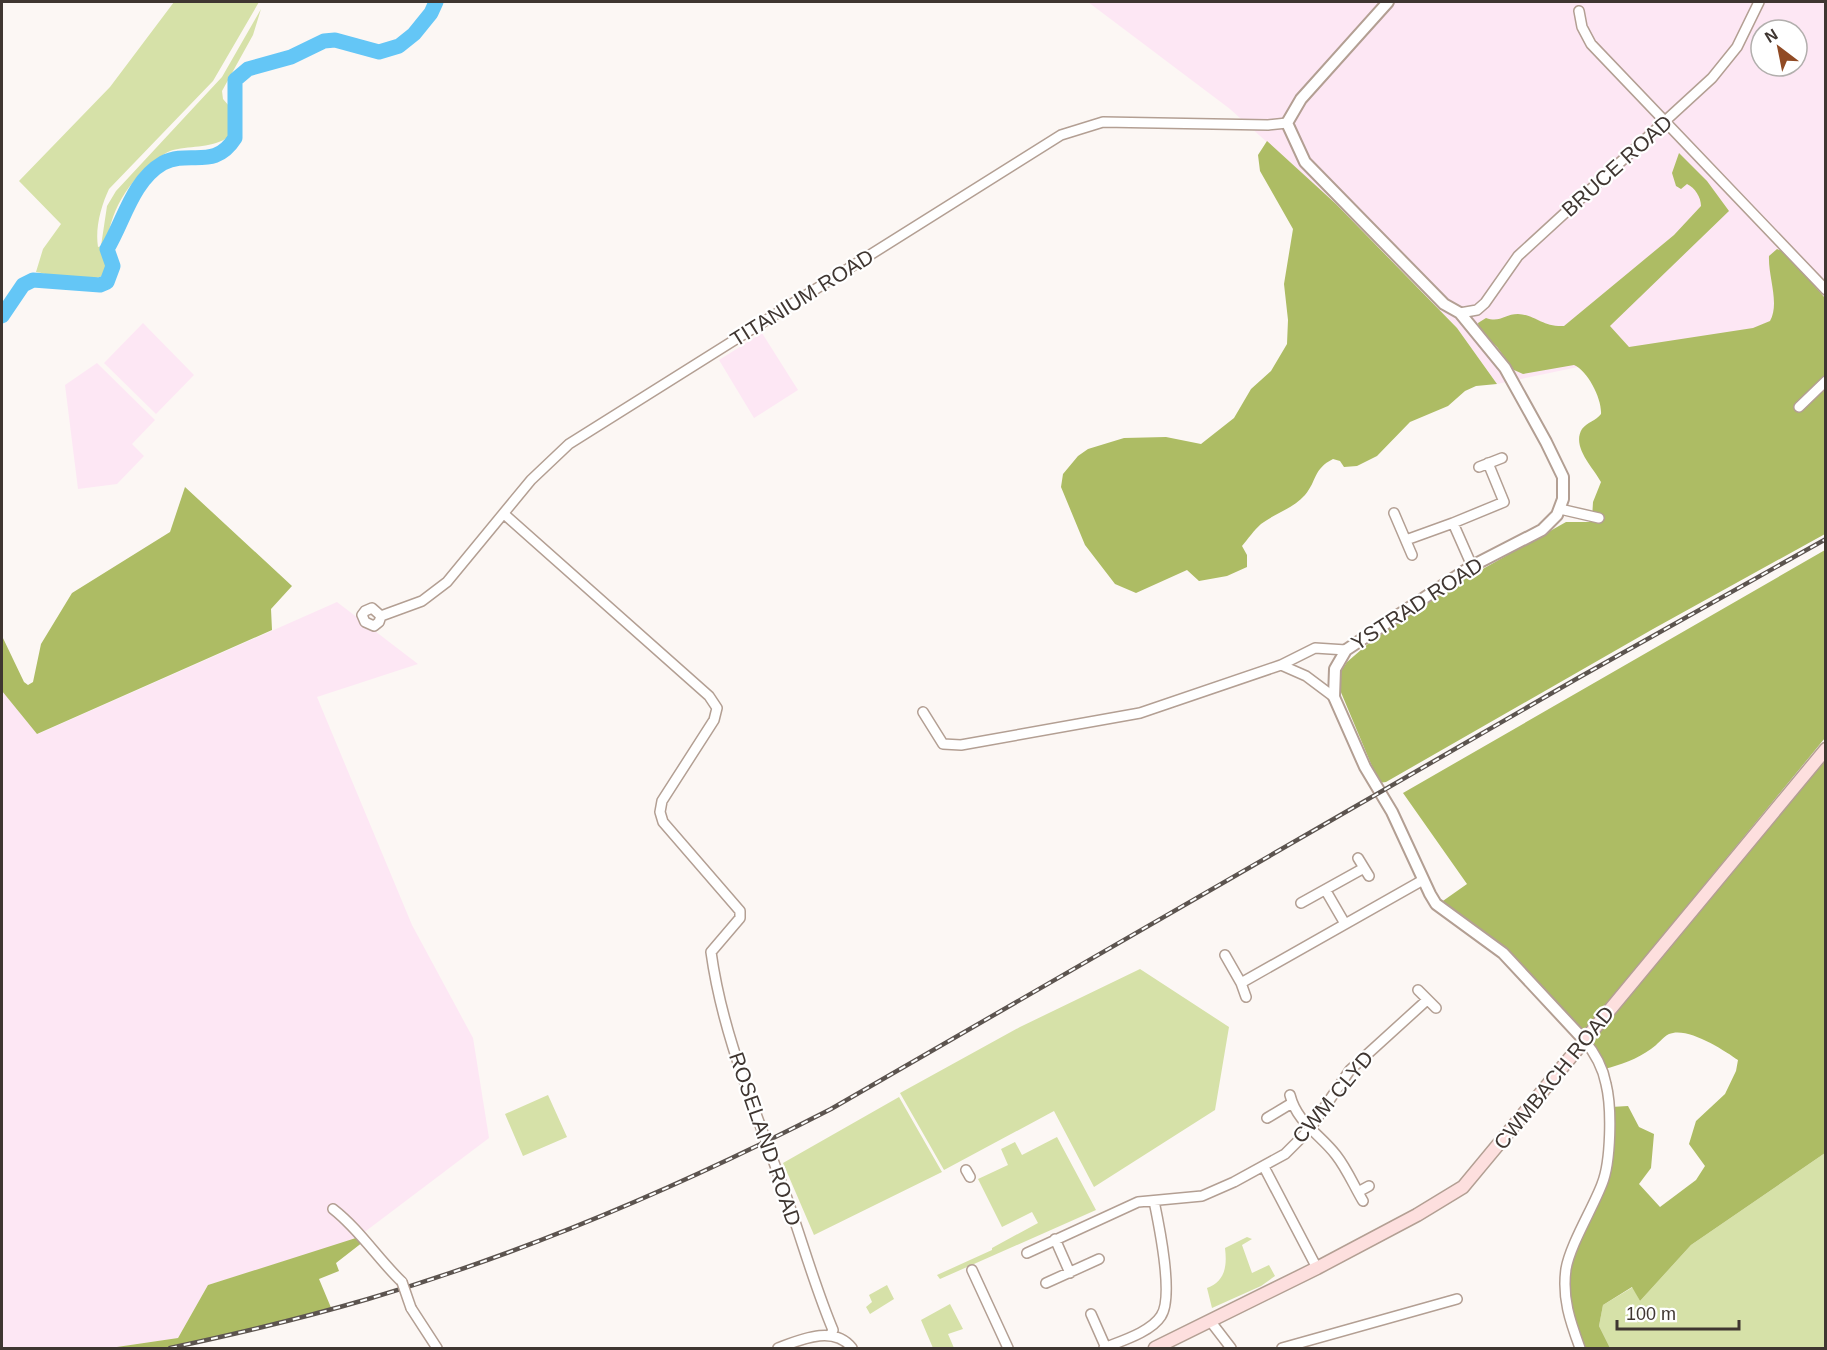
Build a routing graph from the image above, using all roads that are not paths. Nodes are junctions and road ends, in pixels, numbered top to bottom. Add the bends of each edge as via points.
1 (1388, 2) edge
2 (1759, 2) edge
3 (1579, 11) dead end
4 (1287, 123) junction
5 (1665, 123) junction
6 (1826, 290) edge
7 (1461, 313) junction
8 (1826, 381) edge
9 (1799, 407) dead end
10 (1502, 458) dead end
11 (1560, 509) junction
12 (1394, 513) dead end
13 (504, 514) junction
14 (1599, 518) dead end
15 (1453, 523) junction
16 (1406, 540) junction
17 (1412, 555) dead end
18 (1472, 566) junction
19 (381, 616) dead end
20 (1346, 650) junction
21 (1281, 665) junction
22 (1334, 697) junction
23 (923, 712) dead end
24 (1826, 749) edge
25 (1358, 858) dead end
26 (1423, 880) junction
27 (1326, 891) junction
28 (1300, 903) dead end
29 (1344, 922) junction
30 (1225, 955) dead end
31 (1241, 982) junction
32 (1418, 990) dead end
33 (1246, 997) dead end
34 (1427, 1000) junction
35 (1436, 1008) dead end
36 (1584, 1040) junction
37 (1267, 1118) dead end
38 (1309, 1130) junction
39 (1264, 1167) junction
40 (1369, 1186) dead end
41 (1154, 1201) junction
42 (333, 1209) dead end
43 (1055, 1239) junction
44 (1027, 1253) dead end
45 (1099, 1259) dead end
46 (1317, 1268) junction
47 (1070, 1272) junction
48 (972, 1277) dead end
49 (1046, 1283) dead end
50 (1450, 1298) dead end
51 (1091, 1314) dead end
52 (1211, 1322) junction
53 (831, 1334) junction
54 (437, 1348) edge
55 (778, 1348) edge
56 (852, 1348) edge
57 (1008, 1348) edge
58 (1105, 1348) edge
59 (1155, 1348) edge
60 (1231, 1348) edge
61 (1282, 1348) edge
62 (1580, 1348) edge

1 - 4 street via 1301,99
2 - 5 street, BRUCE ROAD via 1726,62
3 - 5 street via 1591,44
4 - 7 street via 1311,169 1444,304
4 - 13 street, TITANIUM ROAD via 1103,122 1061,135 569,444 531,480
5 - 6 street
5 - 7 street, BRUCE ROAD via 1518,256 1485,303 1477,310
7 - 11 street via 1505,368 1546,442 1563,477
8 - 9 street
10 - 15 street via 1484,465 1509,500
11 - 14 street
11 - 18 street, YSTRAD ROAD via 1542,530
12 - 16 street
13 - 19 street, TITANIUM ROAD via 439,590 422,601
13 - 53 street, ROSELAND ROAD via 709,696 717,708 714,720 662,801 660,812 663,822 740,911 740,918 711,952 716,992 736,1060 833,1330
15 - 16 street
15 - 18 street
16 - 17 street
18 - 20 street, YSTRAD ROAD
20 - 21 street via 1315,648
20 - 22 street, YSTRAD ROAD via 1335,669
21 - 22 street via 1306,676
21 - 23 street via 1140,713 961,745 943,744
22 - 26 street, YSTRAD ROAD
24 - 36 main road, CWMBACH ROAD
25 - 27 street via 1366,872
26 - 29 street
26 - 36 street, YSTRAD ROAD via 1436,904 1503,953
27 - 28 street
27 - 29 street
29 - 31 street
30 - 31 street
31 - 33 street
32 - 34 street
34 - 35 street
34 - 38 street, CWM CLYD via 1350,1071
36 - 46 main road, CWMBACH ROAD via 1463,1186
36 - 62 street, YSTRAD ROAD via 1595,1053 1609,1104 1604,1181 1567,1265 1564,1290
37 - 38 street via 1291,1099
38 - 39 street, CWM CLYD via 1285,1154
38 - 40 street via 1323,1138 1339,1158 1360,1196
39 - 41 street, CWM CLYD via 1202,1196
39 - 46 street
41 - 43 street, CWM CLYD via 1138,1202
41 - 58 street via 1168,1297 1161,1317 1150,1327
42 - 54 street, bridge via 360,1233 402,1282 411,1308
43 - 44 street, CWM CLYD
43 - 47 street
45 - 47 street
46 - 52 main road, CWMBACH ROAD
47 - 49 street
48 - 57 street
50 - 61 street
51 - 58 street
52 - 59 main road, CWMBACH ROAD
52 - 60 street
53 - 55 street
53 - 56 street via 844,1339

